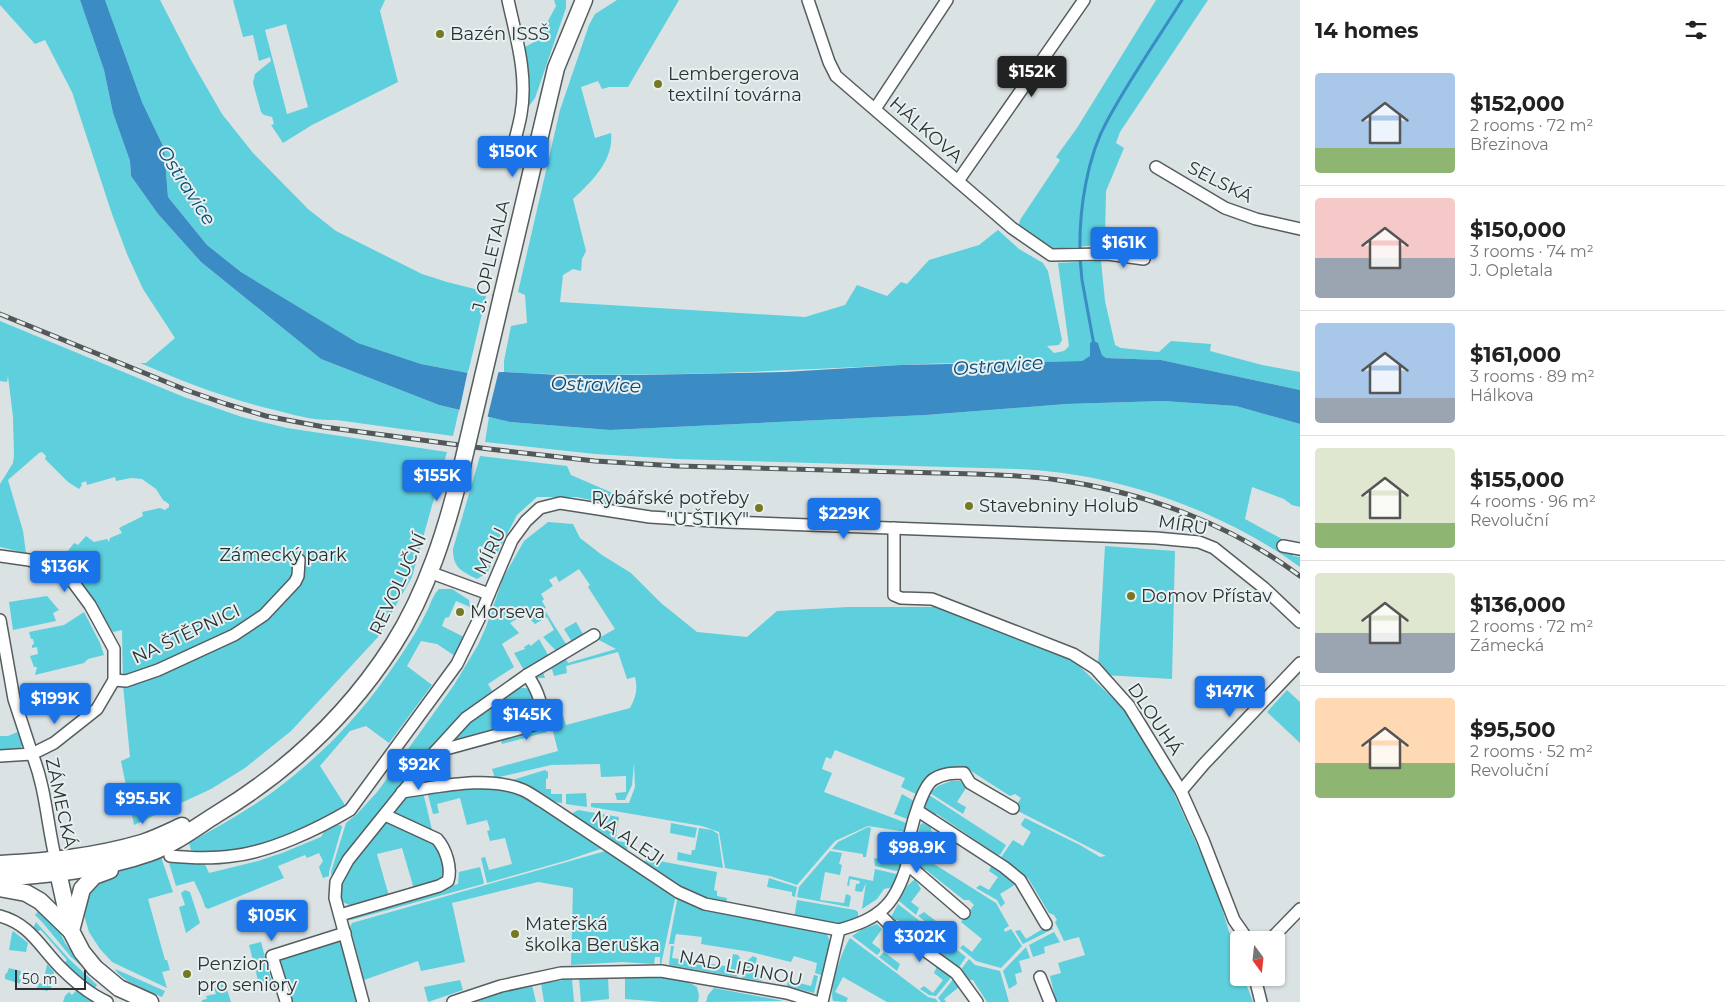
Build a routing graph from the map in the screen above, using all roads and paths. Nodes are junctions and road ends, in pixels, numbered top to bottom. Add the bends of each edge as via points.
1 (508, 0) edge
2 (584, 0) edge
3 (808, 0) edge
4 (946, 0) edge
5 (1084, 0) edge
6 (875, 109) junction
7 (512, 151) dead end
8 (1156, 167) dead end
9 (958, 181) junction
10 (1300, 229) edge
11 (1144, 259) dead end
12 (462, 466) joint
13 (894, 528) junction
14 (1283, 546) dead end
15 (1300, 549) edge
16 (0, 556) edge
17 (300, 560) dead end
18 (429, 572) junction
19 (489, 594) junction
20 (0, 620) edge
21 (1300, 622) edge
22 (594, 635) dead end
23 (3, 652) edge
24 (1300, 663) edge
25 (527, 675) junction
26 (114, 680) junction
27 (434, 753) junction
28 (32, 754) junction
29 (0, 756) edge
30 (1181, 791) junction
31 (402, 792) junction
32 (234, 804) junction
33 (1013, 808) dead end
34 (918, 811) junction
35 (385, 815) junction
36 (149, 854) junction
37 (170, 856) dead end
38 (0, 864) edge
39 (907, 864) junction
40 (57, 867) junction
41 (0, 878) edge
42 (0, 888) edge
43 (1300, 908) edge
44 (878, 913) junction
45 (964, 913) dead end
46 (340, 915) junction
47 (0, 916) edge
48 (1046, 924) dead end
49 (839, 930) junction
50 (71, 931) junction
51 (1242, 931) edge
52 (1278, 931) edge
53 (345, 933) junction
54 (1040, 977) dead end
55 (1257, 986) edge
56 (286, 1001) edge
57 (107, 1002) edge
58 (150, 1002) edge
59 (363, 1002) edge
60 (453, 1002) edge
61 (816, 1002) edge
62 (822, 1002) edge
63 (977, 1002) edge
64 (1050, 1002) edge
65 (1261, 1002) edge

1 - 7 street via 520,50 523,83 522,114
2 - 12 main road, J. OPLETALA, bridge via 556,68
3 - 6 street, HÁLKOVA via 828,62 836,76
4 - 6 street
5 - 9 street
6 - 9 street, HÁLKOVA
8 - 10 street, SELSKÁ via 1225,208
9 - 11 street, HÁLKOVA via 1012,228 1051,255 1100,254
12 - 18 main road, REVOLUČNÍ via 450,513
13 - 19 street, MÍRU via 650,517 560,503 540,508 526,521 512,540
13 - 21 street, MÍRU via 1199,542 1222,554
13 - 30 street, DLOUHÁ via 894,595 932,599 1073,654 1095,668 1129,706
14 - 15 street
16 - 26 street via 30,560 54,568 73,582 114,649
17 - 26 street, NA ŠTĚPNICI via 295,582 264,615 234,634 158,670 126,681
18 - 19 street, MÍRU
18 - 32 main road, REVOLUČNÍ via 394,644 356,698 306,749
19 - 37 street via 457,664 350,810 279,844 234,856 201,859
20 - 23 street
22 - 25 street
23 - 28 street
24 - 30 street
25 - 27 street via 466,718
25 - 27 street via 535,686 542,720
26 - 28 street, ZÁMECKÁ via 97,709 54,743
27 - 31 street
28 - 29 street
28 - 40 street, ZÁMECKÁ via 39,772
30 - 51 street, DLOUHÁ via 1234,920
31 - 35 street
31 - 49 street, NA ALEJI via 490,782 522,790 678,892 705,904
32 - 36 main road, REVOLUČNÍ
32 - 40 main road, REVOLUČNÍ via 144,842
33 - 34 street via 970,783 964,773 950,773 933,779 920,799
34 - 39 street via 910,834
34 - 48 street via 1020,880
35 - 46 street via 348,860 336,882 335,898
35 - 46 street via 437,839 448,861 448,881
36 - 40 main road, REVOLUČNÍ via 91,869
36 - 50 main road via 94,876 82,889
38 - 40 main road, REVOLUČNÍ
39 - 44 street via 895,894
39 - 45 street
40 - 41 main road, REVOLUČNÍ
40 - 50 main road
42 - 50 main road via 26,893 40,901
43 - 52 street
44 - 49 street via 857,925
44 - 63 street via 956,973
46 - 53 street
47 - 57 street via 21,925 60,968 92,996
49 - 62 street
50 - 58 main road via 95,968 119,988
53 - 56 street via 272,956
53 - 59 street
54 - 64 street
55 - 65 street
60 - 61 street, NAD LIPINOU via 501,986 561,973 661,971

